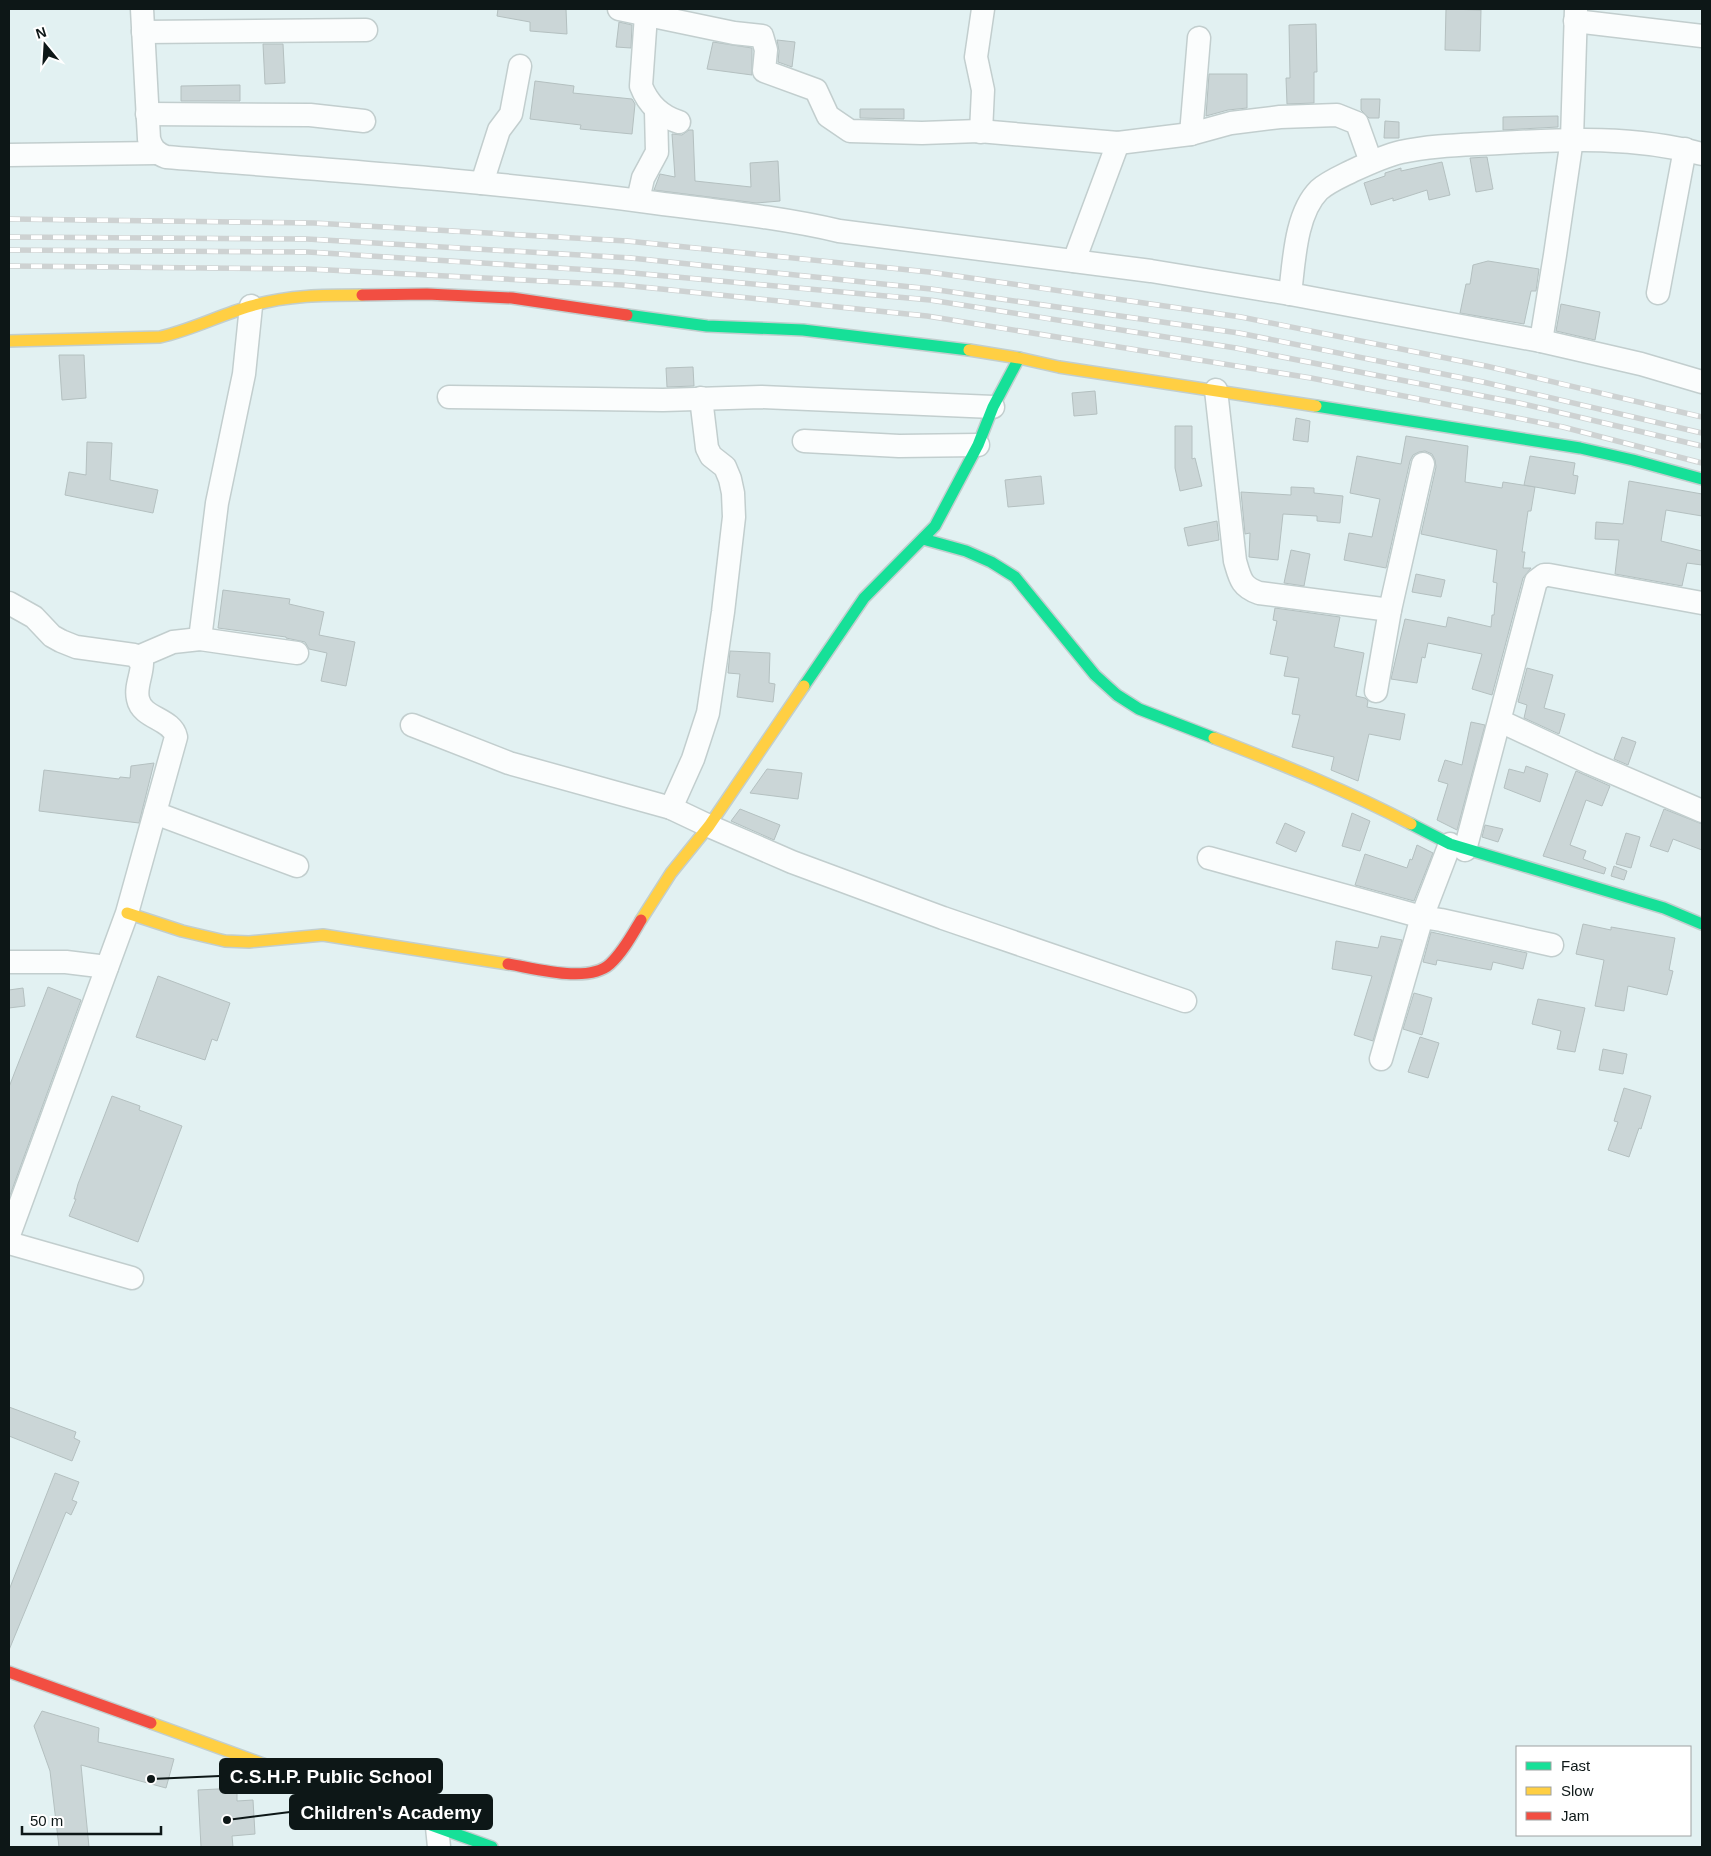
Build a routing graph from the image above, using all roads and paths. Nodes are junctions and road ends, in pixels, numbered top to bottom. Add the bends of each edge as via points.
1 (142, 9) edge
2 (618, 9) edge
3 (983, 9) edge
4 (646, 14) junction
5 (1576, 15) edge
6 (366, 30) dead end
7 (143, 32) junction
8 (1702, 36) edge
9 (1199, 38) dead end
10 (520, 66) dead end
11 (656, 111) junction
12 (147, 114) junction
13 (364, 121) dead end
14 (679, 122) dead end
15 (981, 132) junction
16 (1192, 134) junction
17 (1572, 139) junction
18 (1118, 143) junction
19 (1694, 152) edge
20 (157, 153) junction
21 (9, 155) edge
22 (1372, 162) junction
23 (482, 183) junction
24 (638, 200) junction
25 (1074, 261) junction
26 (1658, 293) dead end
27 (1290, 294) junction
28 (251, 306) junction
29 (9, 341) edge
30 (1541, 341) junction
31 (1019, 358) junction
32 (1702, 382) edge
33 (1216, 390) junction
34 (449, 397) dead end
35 (701, 398) junction
36 (993, 407) junction
37 (804, 441) dead end
38 (978, 445) junction
39 (1423, 464) dead end
40 (1702, 479) edge
41 (923, 539) junction
42 (9, 603) edge
43 (1702, 603) edge
44 (1390, 610) junction
45 (200, 639) junction
46 (297, 653) dead end
47 (138, 657) junction
48 (1376, 691) dead end
49 (1500, 721) junction
50 (412, 725) dead end
51 (671, 808) junction
52 (1702, 811) edge
53 (155, 813) junction
54 (709, 826) junction
55 (1457, 847) junction
56 (1209, 858) dead end
57 (297, 866) dead end
58 (127, 913) junction
59 (1422, 917) junction
60 (1702, 924) edge
61 (1552, 944) dead end
62 (9, 962) edge
63 (107, 967) junction
64 (1185, 1001) dead end
65 (1380, 1059) dead end
66 (9, 1235) edge
67 (9, 1243) edge
68 (132, 1278) dead end
69 (9, 1672) edge
70 (438, 1837) edge
71 (492, 1847) edge

1 - 7 street
2 - 4 street
3 - 15 street via 976,57 983,90
4 - 11 street via 641,86
4 - 15 street via 762,36 766,50 764,71 816,90 828,116 850,131
5 - 8 street
5 - 17 street
6 - 7 street
7 - 12 street
9 - 16 street
10 - 23 street via 511,114 498,130
11 - 14 street
11 - 24 street via 657,152 643,178
12 - 13 street via 310,115
12 - 20 street via 148,139
15 - 18 street
16 - 18 street
16 - 22 street via 1230,123 1337,115 1357,123
17 - 19 street via 1616,140
17 - 22 street via 1423,148
17 - 30 street
18 - 25 street
19 - 26 street
20 - 21 street
20 - 23 street via 166,157
22 - 27 street via 1333,180 1318,191 1307,208 1299,230
23 - 24 street
24 - 25 street via 800,222 839,231
25 - 27 street
27 - 30 street
28 - 29 street via 160,337
28 - 31 street via 315,295 427,294 512,298 683,324 812,331
28 - 45 street via 244,374 216,503
30 - 32 street
31 - 33 street
31 - 36 street
33 - 40 street via 1580,448
33 - 44 street via 1235,561 1242,582 1248,589 1259,593
34 - 35 street
35 - 36 street via 761,397
35 - 51 street via 707,448 711,456 725,467 730,479 734,517 708,713 694,759
36 - 38 street
37 - 38 street via 899,446
38 - 41 street via 935,526
39 - 44 street
41 - 54 street via 864,598
41 - 55 street via 966,551 1016,577 1095,675 1139,709 1272,761
42 - 47 street via 34,617 60,641 76,647
43 - 49 street via 1544,575 1536,581
44 - 48 street
45 - 46 street
45 - 47 street via 173,642
47 - 53 street via 142,663 137,690 139,704 176,734
49 - 52 street
49 - 55 street
50 - 51 street via 526,768
51 - 54 street
53 - 57 street
53 - 58 street
54 - 58 street via 671,873 620,954 608,966 578,974 323,935 236,942 209,938
54 - 64 street via 792,862 942,918
55 - 59 street
55 - 60 street via 1664,908
56 - 59 street
58 - 63 street
59 - 61 street
59 - 65 street
62 - 63 street via 66,962
63 - 66 street
67 - 68 street
69 - 70 street
70 - 71 street

